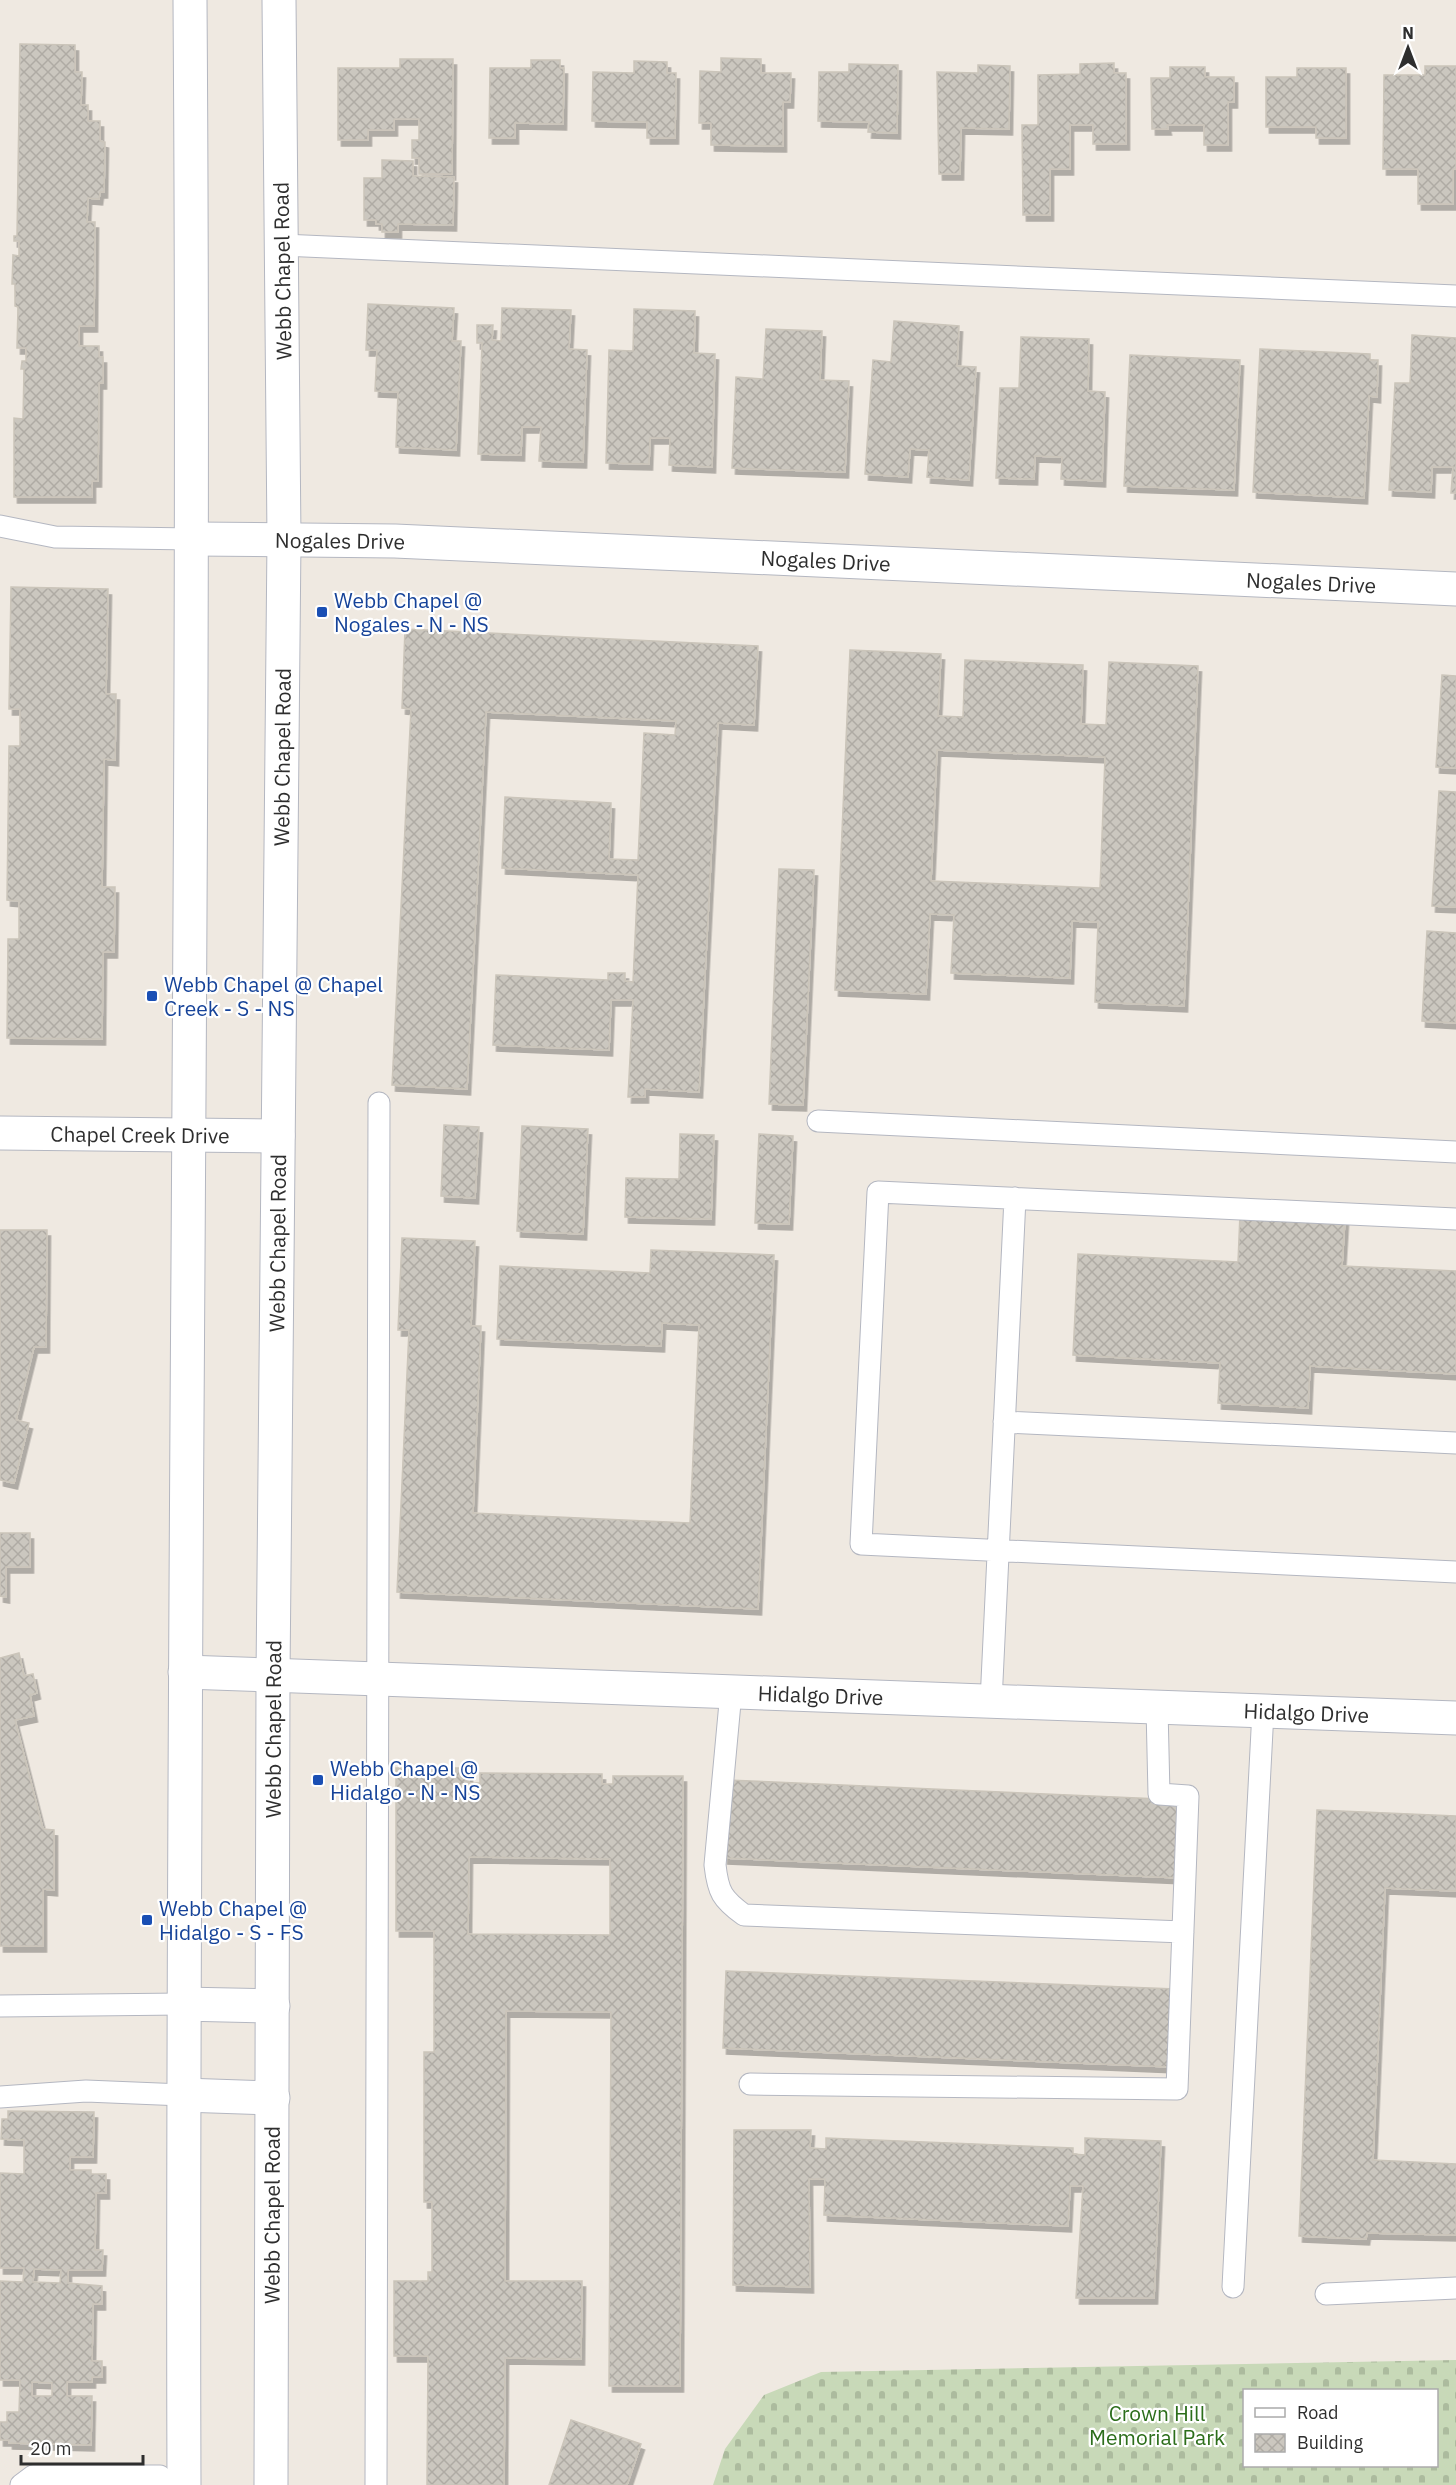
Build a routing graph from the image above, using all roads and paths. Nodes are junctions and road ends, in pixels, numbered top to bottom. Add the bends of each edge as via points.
1 (190, 0) edge
2 (279, 0) edge
3 (282, 245) junction
4 (1456, 296) edge
5 (0, 526) edge
6 (194, 538) junction
7 (284, 538) junction
8 (1456, 589) edge
9 (379, 1103) dead end
10 (818, 1121) dead end
11 (0, 1133) edge
12 (189, 1135) junction
13 (278, 1136) junction
14 (1456, 1152) edge
15 (1015, 1198) junction
16 (1456, 1220) edge
17 (1004, 1422) junction
18 (1456, 1443) edge
19 (998, 1550) junction
20 (1456, 1572) edge
21 (185, 1672) junction
22 (273, 1676) junction
23 (378, 1680) junction
24 (731, 1692) junction
25 (991, 1701) junction
26 (1157, 1708) junction
27 (1263, 1711) junction
28 (1456, 1718) edge
29 (1183, 1932) junction
30 (182, 2004) junction
31 (0, 2006) edge
32 (273, 2006) junction
33 (750, 2084) dead end
34 (183, 2095) junction
35 (0, 2097) edge
36 (273, 2098) junction
37 (1233, 2287) dead end
38 (1456, 2288) edge
39 (1326, 2294) dead end
40 (21, 2485) edge
41 (168, 2485) edge
42 (184, 2485) edge
43 (271, 2485) edge
44 (376, 2485) edge

1 - 6 main road
2 - 3 main road, Webb Chapel Road
3 - 4 lane
3 - 7 main road, Webb Chapel Road
5 - 6 lane via 55,537
6 - 7 main road, Nogales Drive
6 - 12 main road
7 - 8 main road, Nogales Drive via 795,557
7 - 13 main road, Webb Chapel Road
9 - 23 lane
10 - 14 lane
11 - 12 main road, Chapel Creek Drive
12 - 13 main road, Chapel Creek Drive
12 - 21 main road
13 - 22 main road, Webb Chapel Road
15 - 16 lane
15 - 17 lane
15 - 19 lane via 878,1192 861,1544
17 - 18 lane
17 - 19 lane
19 - 20 lane
19 - 25 lane
21 - 22 main road, Hidalgo Drive
21 - 30 main road
22 - 23 main road, Hidalgo Drive
22 - 32 main road, Webb Chapel Road
23 - 24 main road, Hidalgo Drive
23 - 44 lane
24 - 25 main road, Hidalgo Drive
24 - 29 lane via 717,1886 727,1903 744,1915
25 - 26 main road, Hidalgo Drive
26 - 27 main road, Hidalgo Drive
26 - 29 lane via 1159,1794 1188,1796
27 - 28 main road, Hidalgo Drive
27 - 37 lane
29 - 33 lane via 1177,2089
30 - 31 lane
30 - 32 main road
30 - 34 main road
32 - 36 main road, Webb Chapel Road
34 - 35 lane via 86,2091
34 - 36 main road
34 - 42 main road
36 - 43 main road, Webb Chapel Road
38 - 39 lane
40 - 41 lane via 33,2476 160,2476

